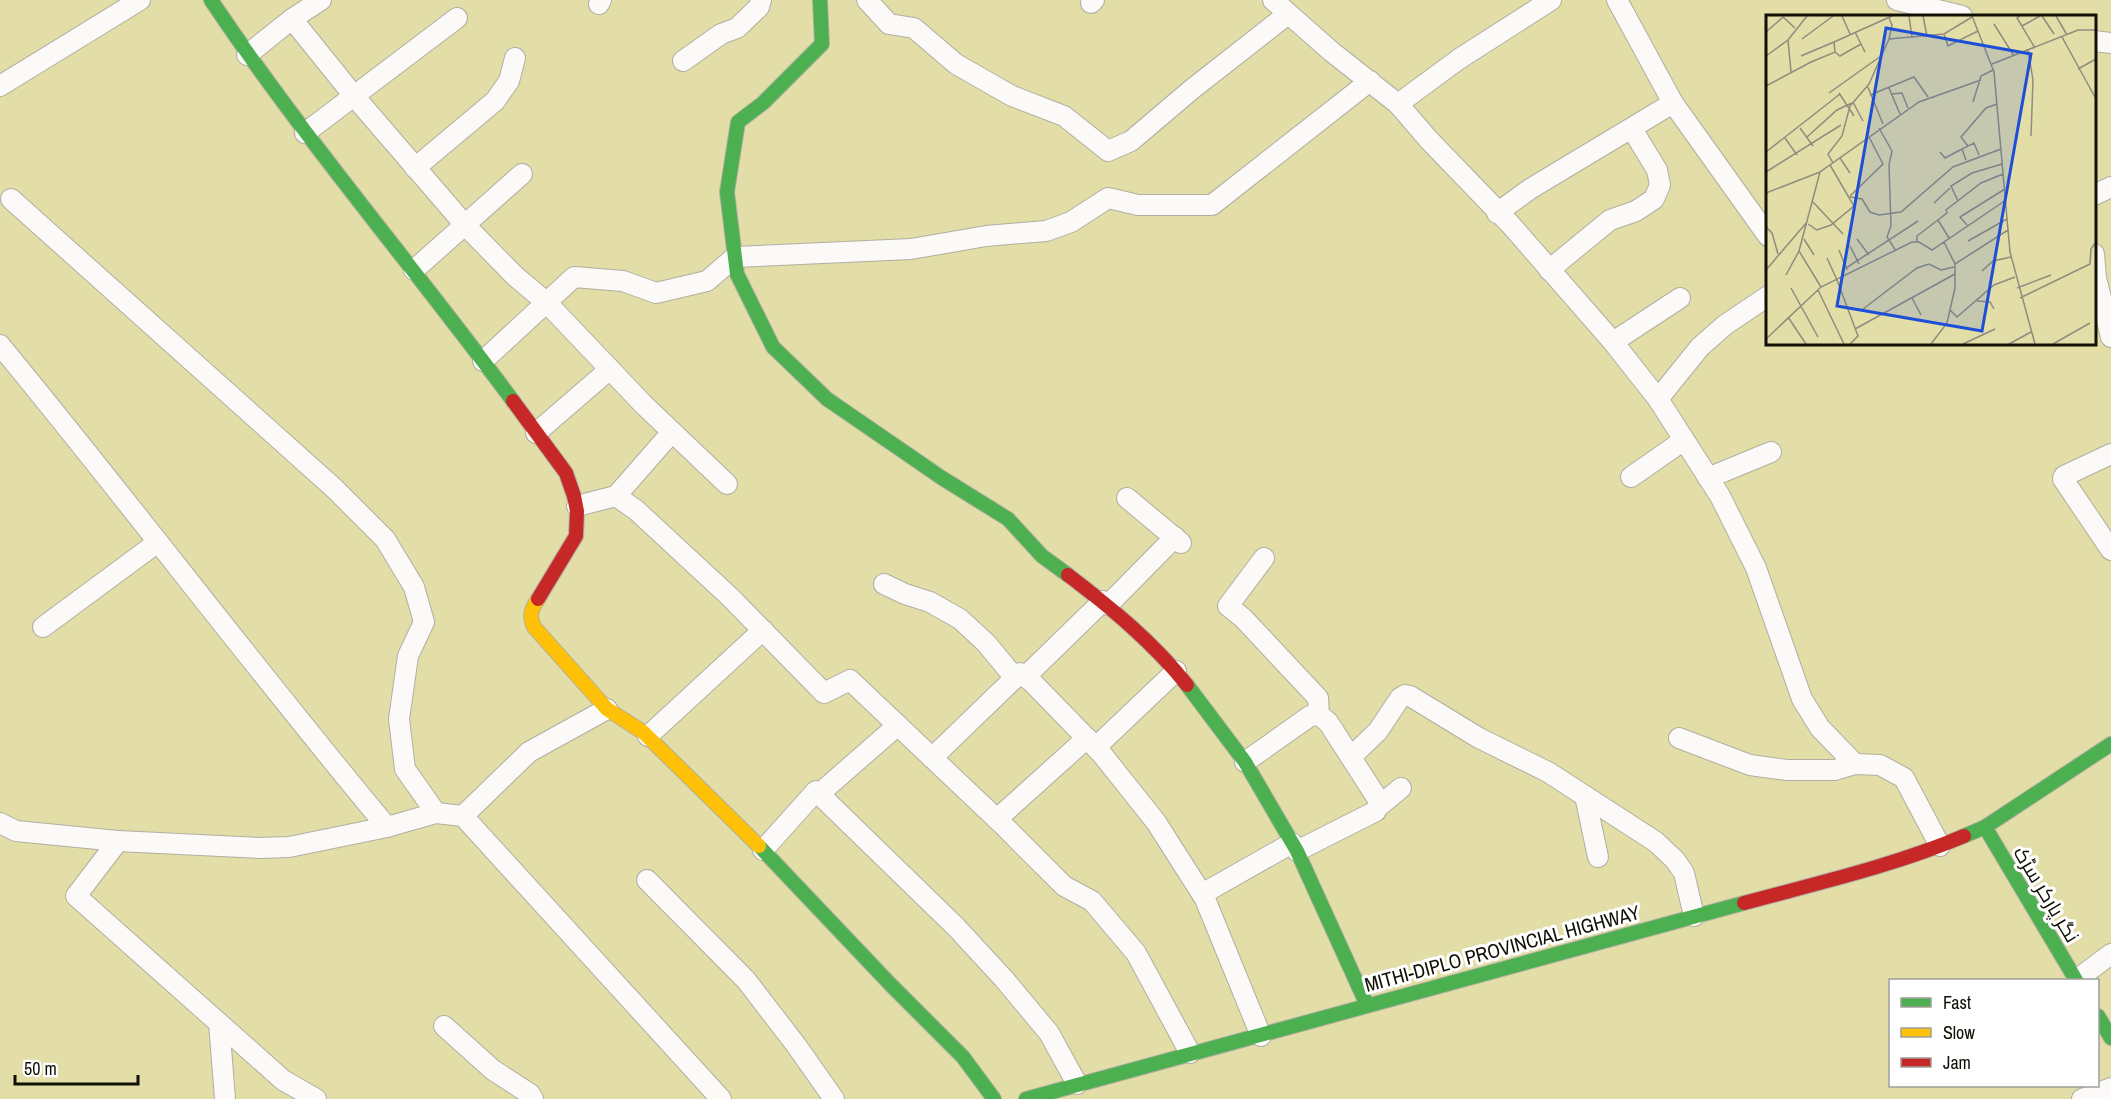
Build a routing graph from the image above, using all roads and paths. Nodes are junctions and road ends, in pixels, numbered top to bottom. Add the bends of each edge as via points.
1 (140, 0) edge
2 (210, 0) edge
3 (321, 0) edge
4 (761, 0) edge
5 (820, 0) edge
6 (867, 0) edge
7 (1273, 0) edge
8 (1551, 0) edge
9 (1617, 0) edge
10 (1897, 0) edge
11 (1288, 14) junction
12 (1958, 15) edge
13 (457, 18) dead end
14 (292, 19) junction
15 (2096, 41) edge
16 (2111, 43) edge
17 (247, 56) junction
18 (515, 58) dead end
19 (683, 61) dead end
20 (1370, 81) junction
21 (0, 86) edge
22 (354, 96) junction
23 (1673, 103) junction
24 (1398, 104) junction
25 (1632, 129) junction
26 (305, 133) junction
27 (415, 168) junction
28 (522, 174) dead end
29 (2111, 187) edge
30 (2096, 194) edge
31 (11, 199) dead end
32 (1497, 213) junction
33 (465, 225) junction
34 (1766, 235) edge
35 (735, 257) junction
36 (414, 270) junction
37 (1549, 270) junction
38 (2096, 279) edge
39 (1766, 297) edge
40 (1680, 298) dead end
41 (547, 303) junction
42 (2107, 309) edge
43 (2111, 337) edge
44 (1613, 342) junction
45 (0, 345) edge
46 (483, 361) junction
47 (610, 369) junction
48 (1658, 399) junction
49 (672, 432) junction
50 (536, 433) junction
51 (1684, 440) junction
52 (1771, 453) dead end
53 (2111, 454) edge
54 (1631, 477) dead end
55 (1708, 478) junction
56 (727, 484) dead end
57 (616, 496) junction
58 (1127, 498) dead end
59 (577, 506) junction
60 (158, 542) junction
61 (2111, 550) edge
62 (1264, 558) dead end
63 (884, 584) dead end
64 (1106, 603) junction
65 (43, 627) dead end
66 (763, 630) junction
67 (1176, 671) junction
68 (1020, 677) junction
69 (607, 709) junction
70 (1318, 715) junction
71 (898, 725) junction
72 (648, 736) junction
73 (1678, 738) dead end
74 (1091, 742) junction
75 (2111, 744) edge
76 (1352, 757) junction
77 (932, 758) junction
78 (1245, 762) junction
79 (1855, 764) junction
80 (1401, 788) dead end
81 (819, 794) junction
82 (1585, 796) junction
83 (1378, 807) junction
84 (436, 813) junction
85 (463, 816) junction
86 (997, 819) junction
87 (0, 822) edge
88 (387, 827) junction
89 (1985, 827) junction
90 (118, 841) junction
91 (1940, 846) junction
92 (1295, 847) junction
93 (763, 850) junction
94 (1598, 856) dead end
95 (647, 879) dead end
96 (1202, 894) junction
97 (1694, 916) junction
98 (2111, 954) edge
99 (2075, 979) edge
100 (2079, 979) edge
101 (1366, 1005) junction
102 (2099, 1019) edge
103 (219, 1023) junction
104 (444, 1026) dead end
105 (1261, 1036) junction
106 (2111, 1038) edge
107 (1190, 1053) junction
108 (1077, 1084) junction
109 (2111, 1088) edge
110 (225, 1099) edge
111 (316, 1099) edge
112 (533, 1099) edge
113 (721, 1099) edge
114 (834, 1099) edge
115 (994, 1099) edge
116 (1026, 1099) edge
117 (2082, 1099) edge

1 - 21 street
2 - 17 street
3 - 14 street
4 - 19 street via 759,7 737,28 721,34
5 - 35 street via 822,44 763,103 738,122 727,192
6 - 11 street via 889,24 914,28 956,64 1012,96 1064,116 1108,151 1131,141
7 - 11 street
8 - 24 street
9 - 23 street
10 - 12 street
11 - 20 street
13 - 22 street
14 - 17 street
14 - 22 street
15 - 16 street
17 - 26 street
18 - 27 street via 508,81 495,101
20 - 24 street
20 - 35 street via 1212,205 1138,205 1107,198 1071,222 1046,231 911,249
22 - 26 street
22 - 27 street
23 - 25 street
23 - 34 street
24 - 32 street
25 - 32 street via 1582,156
25 - 37 street via 1657,170 1660,184 1654,199 1636,211 1610,220
26 - 36 street
27 - 33 street
28 - 33 street
29 - 30 street
31 - 84 street via 385,539 414,587 424,622 408,656 399,718 405,770
32 - 37 street
33 - 36 street
33 - 41 street
35 - 41 street via 708,281 656,293 622,281 574,277
35 - 64 street via 737,274 773,347 827,399 1008,519 1042,556
36 - 46 street
37 - 44 street
38 - 42 street
39 - 48 street via 1700,347
40 - 44 street
41 - 46 street
41 - 47 street
42 - 43 street
44 - 48 street
45 - 60 street
46 - 50 street
47 - 49 street
47 - 50 street
48 - 51 street
49 - 56 street
49 - 57 street
50 - 59 street via 566,473
51 - 54 street
51 - 55 street
52 - 55 street
53 - 61 street via 2063,479
55 - 79 street via 1756,568 1802,699 1820,728
57 - 59 street
57 - 66 street via 636,510
58 - 64 street via 1178,540
59 - 69 street via 576,536 530,616 534,627
60 - 65 street
60 - 88 street
62 - 70 street via 1228,606 1318,698
63 - 68 street via 960,619
64 - 67 street
64 - 68 street
66 - 71 street via 824,693 850,680
66 - 72 street
67 - 74 street
67 - 78 street
68 - 74 street
68 - 77 street
69 - 72 street
69 - 85 street via 530,752
70 - 76 street via 1328,722
70 - 78 street via 1310,716
71 - 77 street
71 - 81 street
72 - 93 street
73 - 79 street via 1750,765 1835,770
74 - 86 street
74 - 96 street via 1156,822
75 - 89 street, MITHI-DIPLO PROVINCIAL HIGHWAY
76 - 82 street via 1405,695
76 - 83 street
77 - 86 street
78 - 92 street
79 - 91 street via 1880,765 1904,778
80 - 83 street
81 - 93 street via 816,791
81 - 108 street via 1004,979 1049,1033
82 - 94 street
82 - 97 street via 1656,842 1675,860 1684,873
83 - 92 street
84 - 85 street
84 - 88 street
85 - 113 street
86 - 107 street via 1064,886 1092,900 1136,953
87 - 90 street via 16,831
88 - 90 street via 289,847
89 - 91 street, MITHI-DIPLO PROVINCIAL HIGHWAY
89 - 99 street, نگر پارکر سڑک
90 - 103 street via 76,896
91 - 97 street, MITHI-DIPLO PROVINCIAL HIGHWAY
92 - 96 street
92 - 101 street
93 - 115 street via 963,1057
95 - 114 street via 746,980
96 - 105 street
97 - 101 street, MITHI-DIPLO PROVINCIAL HIGHWAY
98 - 100 street
101 - 105 street, MITHI-DIPLO PROVINCIAL HIGHWAY
102 - 106 street
103 - 110 street
103 - 111 street via 283,1080
104 - 112 street
105 - 107 street, MITHI-DIPLO PROVINCIAL HIGHWAY
107 - 108 street, MITHI-DIPLO PROVINCIAL HIGHWAY
108 - 116 street, MITHI-DIPLO PROVINCIAL HIGHWAY
109 - 117 street

